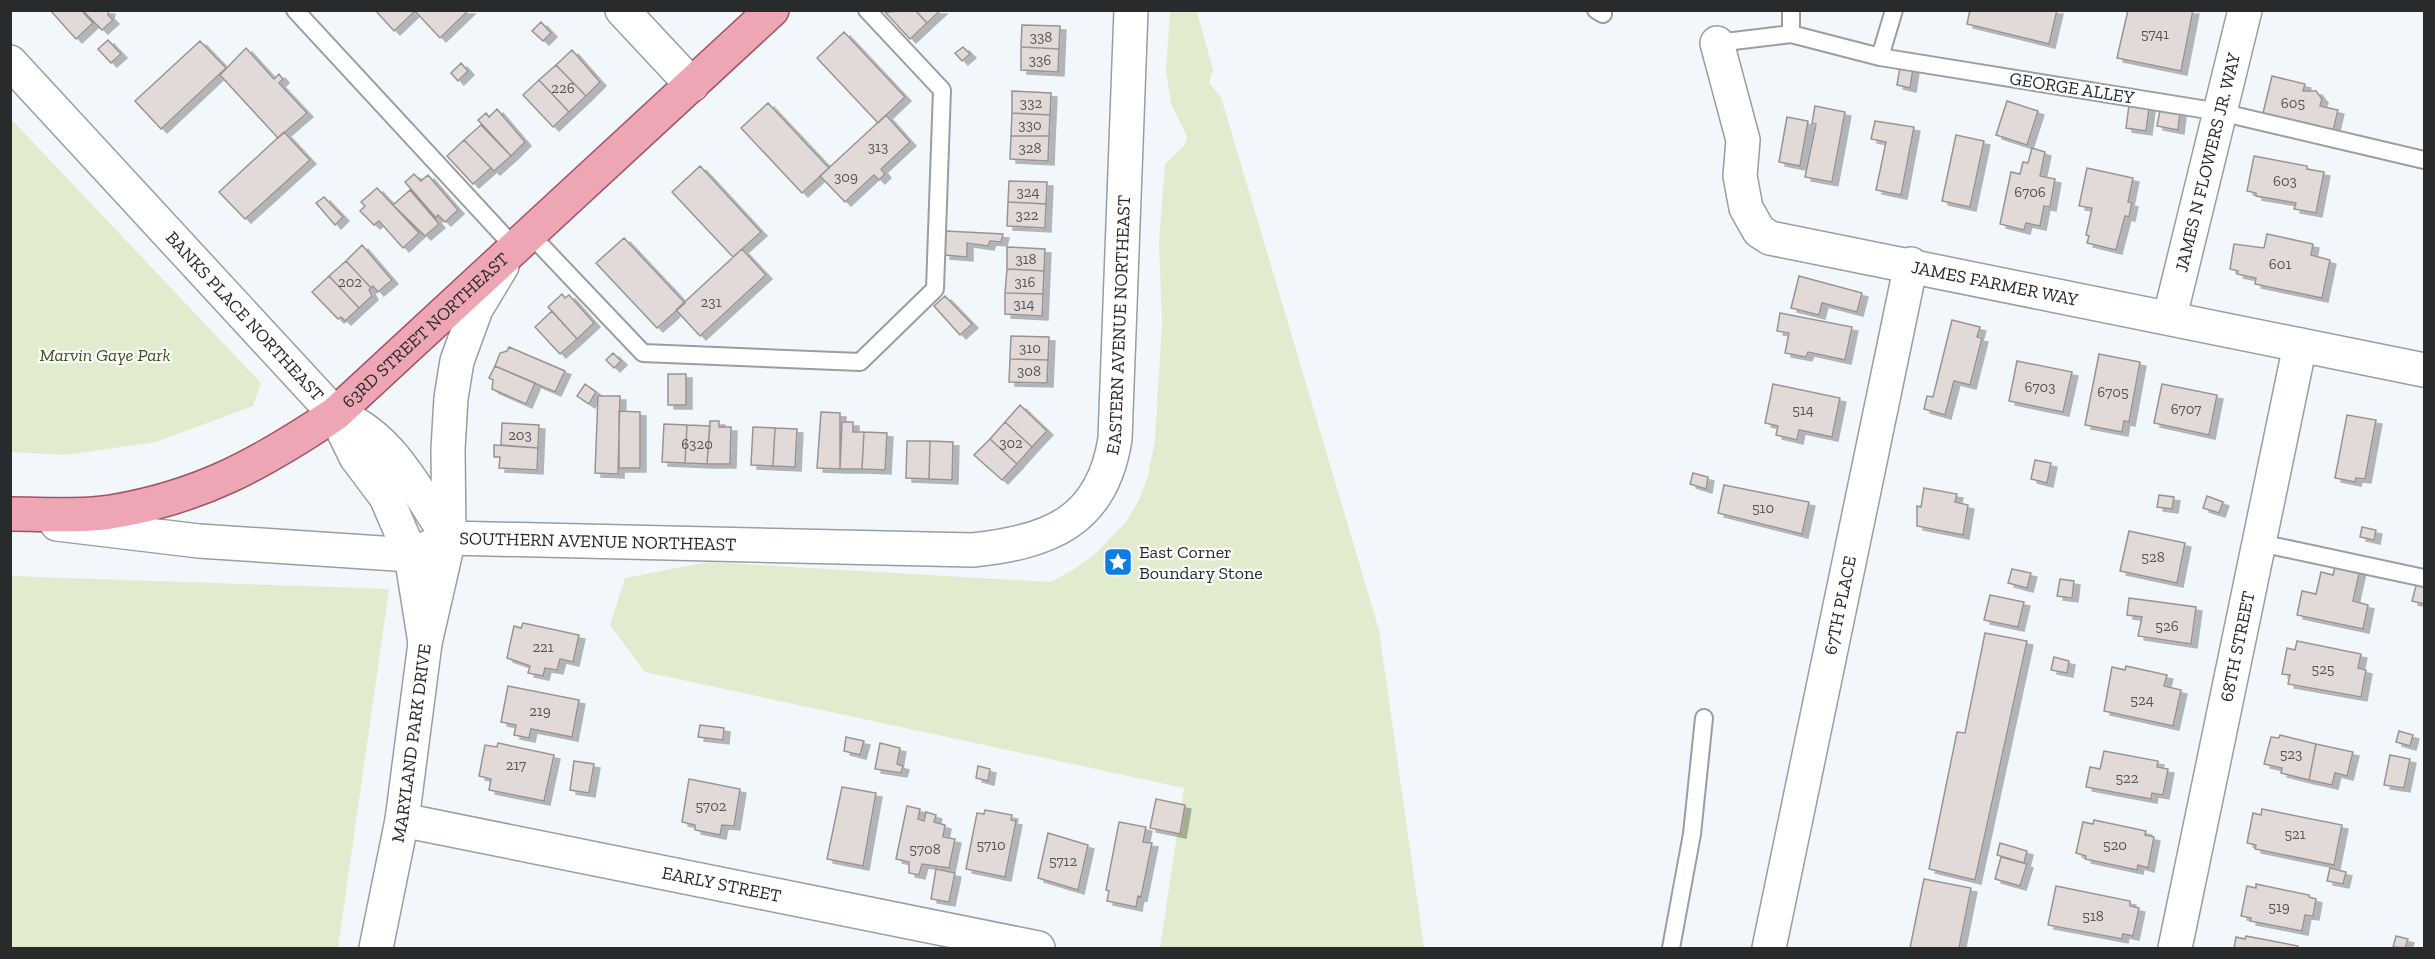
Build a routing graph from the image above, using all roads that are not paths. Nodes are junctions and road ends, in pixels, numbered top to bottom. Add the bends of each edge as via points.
1 (295, 10) edge
2 (622, 10) edge
3 (772, 10) edge
4 (867, 10) edge
5 (1131, 10) edge
6 (1791, 10) edge
7 (1894, 10) edge
8 (2244, 10) edge
9 (1791, 34) junction
10 (1717, 43) joint
11 (1880, 57) junction
12 (10, 62) edge
13 (692, 85) junction
14 (2220, 112) junction
15 (2424, 160) edge
16 (523, 241) junction
17 (1911, 264) junction
18 (2170, 316) junction
19 (2301, 345) junction
20 (2424, 370) edge
21 (335, 414) junction
22 (10, 516) edge
23 (448, 538) junction
24 (2260, 543) junction
25 (973, 550) joint
26 (411, 555) junction
27 (2424, 578) edge
28 (425, 643) junction
29 (1704, 718) dead end
30 (402, 820) junction
31 (376, 948) edge
32 (1038, 948) edge
33 (1671, 948) edge
34 (1769, 948) edge
35 (2175, 948) edge

1 - 16 lane
2 - 13 street
3 - 13 main road, 63RD STREET NORTHEAST
4 - 16 lane via 942,90 935,289 860,362 643,352
5 - 25 street, EASTERN AVENUE NORTHEAST via 1111,464 1102,486 1086,508 1057,531 1015,546
6 - 9 lane
7 - 11 lane
8 - 14 street, JAMES N FLOWERS JR. WAY
9 - 10 lane, GEORGE ALLEY
9 - 11 lane, GEORGE ALLEY
10 - 17 street, JAMES FARMER WAY via 1743,140 1740,176 1746,208 1759,231 1770,237
11 - 14 lane, GEORGE ALLEY
12 - 21 street, BANKS PLACE NORTHEAST
13 - 16 main road, 63RD STREET NORTHEAST
14 - 15 lane, GEORGE ALLEY
14 - 18 street, JAMES N FLOWERS JR. WAY
16 - 21 main road, 63RD STREET NORTHEAST
16 - 23 street, MARYLAND PARK DRIVE via 476,309 457,361 448,449
17 - 18 street, JAMES FARMER WAY
17 - 34 street, 67TH PLACE
18 - 19 street, JAMES FARMER WAY
19 - 20 street, JAMES FARMER WAY
19 - 24 street, 68TH STREET
21 - 22 main road, 63RD STREET NORTHEAST via 274,454 223,480 172,498 109,512
21 - 23 street via 353,421 384,444
21 - 26 street, BANKS PLACE NORTHEAST via 356,457 386,497
22 - 26 street, SOUTHERN AVENUE NORTHEAST via 199,541
23 - 25 street, SOUTHERN AVENUE NORTHEAST
23 - 26 street, SOUTHERN AVENUE NORTHEAST
23 - 28 street, MARYLAND PARK DRIVE
24 - 27 lane
24 - 35 street, 68TH STREET
26 - 28 street, BANKS PLACE NORTHEAST
28 - 30 street, MARYLAND PARK DRIVE
29 - 33 lane via 1692,834
30 - 31 street, MARYLAND PARK DRIVE
30 - 32 street, EARLY STREET

